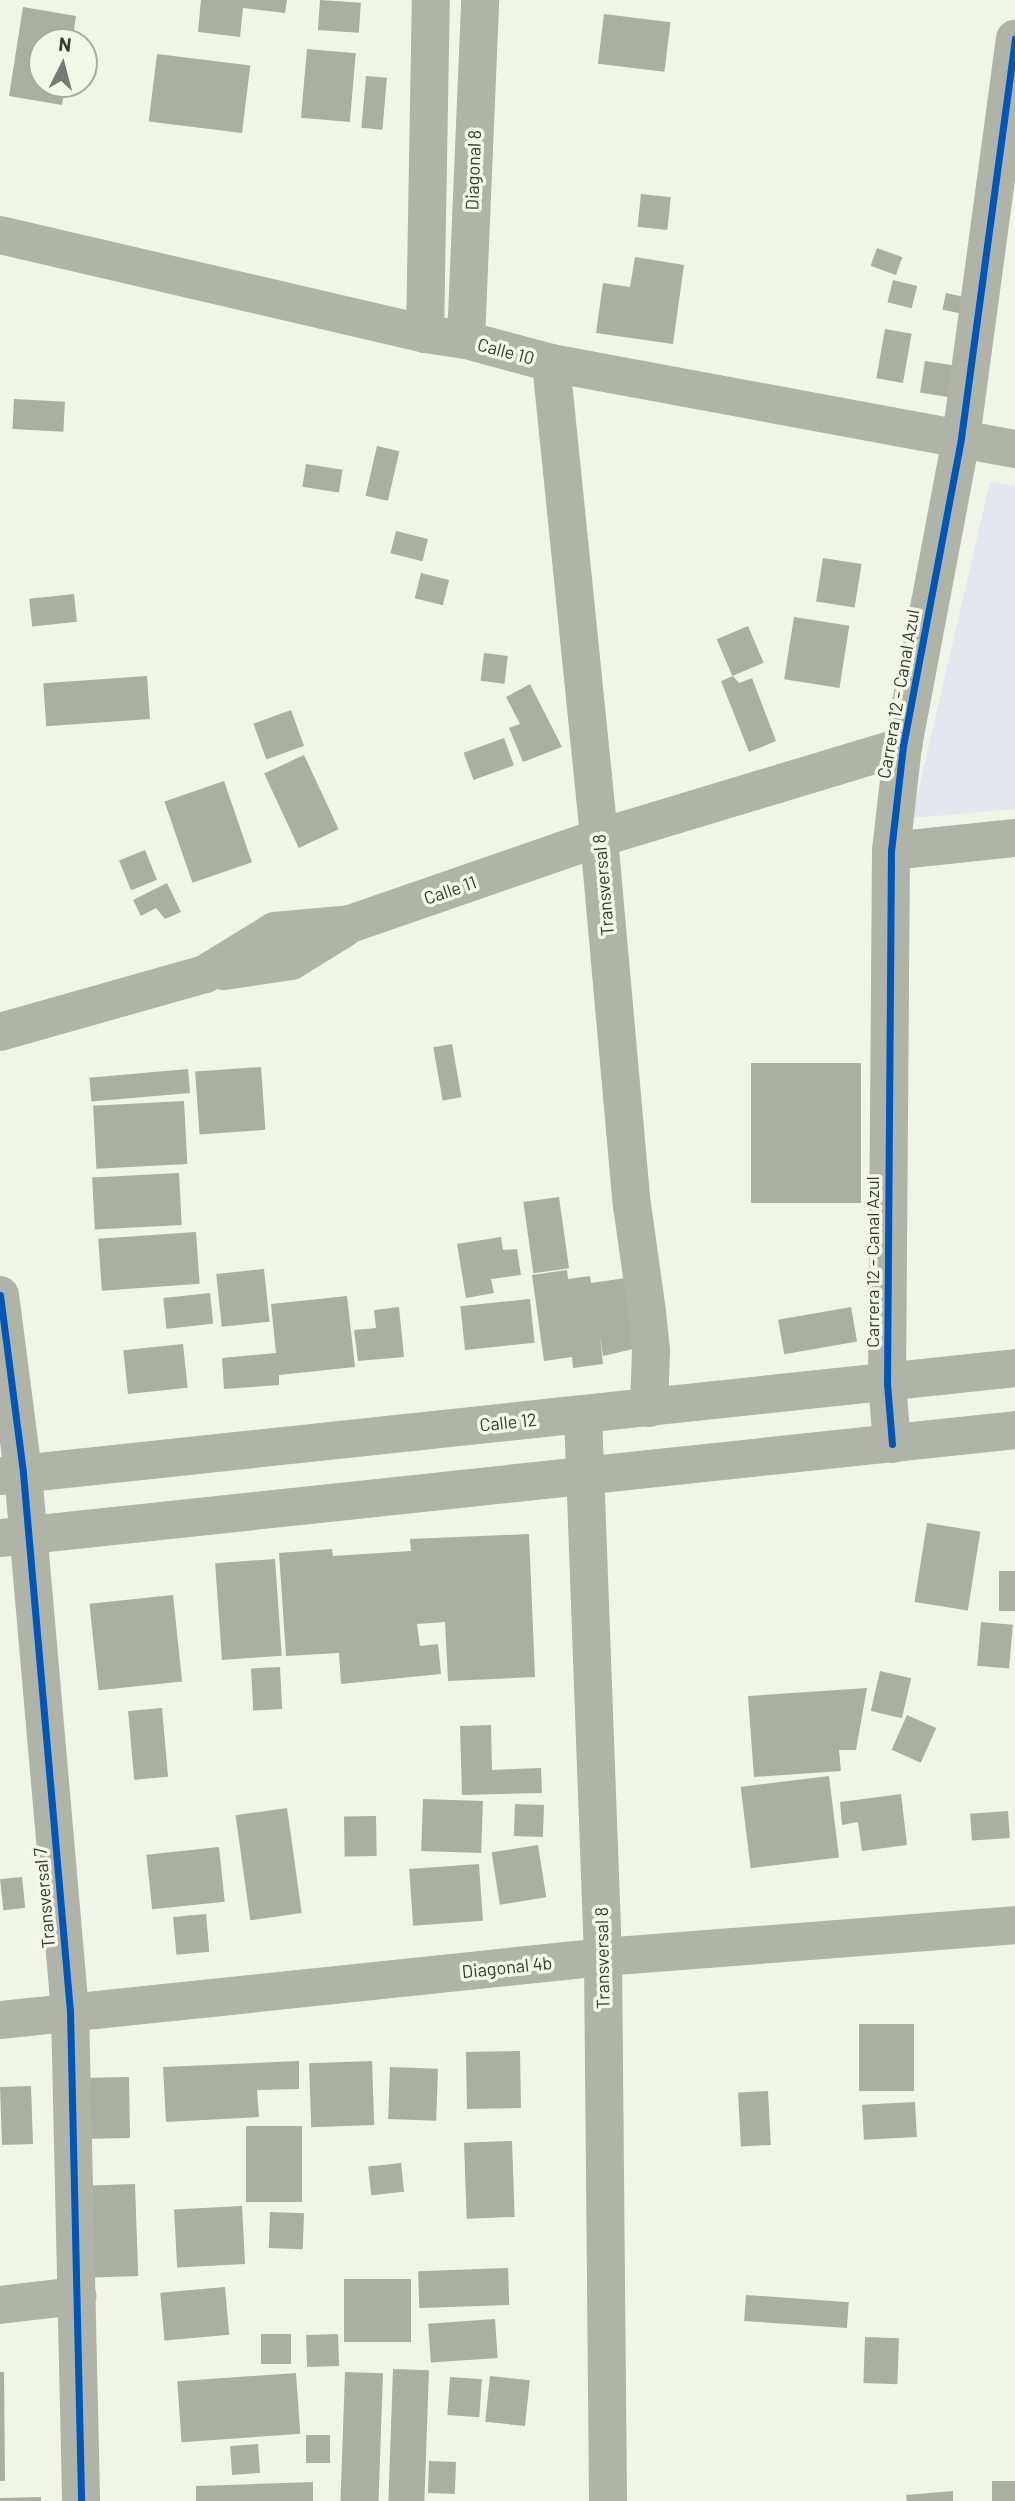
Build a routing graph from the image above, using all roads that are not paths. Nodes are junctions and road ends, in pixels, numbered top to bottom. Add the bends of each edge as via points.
1 (431, 0) edge
2 (480, 0) edge
3 (1015, 39) edge
4 (0, 235) edge
5 (425, 334) junction
6 (466, 340) junction
7 (551, 363) junction
8 (961, 438) junction
9 (1015, 449) edge
10 (903, 746) junction
11 (599, 838) junction
12 (1015, 838) edge
13 (891, 851) junction
14 (0, 1032) edge
15 (0, 1295) edge
16 (1015, 1368) edge
17 (887, 1383) junction
18 (649, 1408) junction
19 (583, 1415) junction
20 (1015, 1430) edge
21 (892, 1444) junction
22 (11, 1475) edge
23 (584, 1476) junction
24 (14, 1536) edge
25 (1015, 1925) edge
26 (603, 1957) junction
27 (70, 2011) junction
28 (0, 2020) edge
29 (76, 2296) junction
30 (0, 2305) edge
31 (81, 2501) edge
32 (608, 2501) edge

1 - 5 street
2 - 6 street, Diagonal 8
3 - 8 street, Carrera 12 - Canal Azul
4 - 5 street, Calle 10
5 - 6 street, Calle 10
6 - 7 street, Calle 10
7 - 8 street, Calle 10
7 - 11 street, Transversal 8
8 - 9 street, Calle 10
8 - 10 street, Carrera 12 - Canal Azul
10 - 11 street, Calle 11
10 - 13 street, Carrera 12 - Canal Azul
11 - 14 street, Calle 11 via 351,924 290,961 205,974
11 - 18 street, Transversal 8 via 632,1205 650,1338
12 - 13 street
13 - 17 street, Carrera 12 - Canal Azul
15 - 22 street, Transversal 7
16 - 17 street, Calle 12
17 - 18 street, Calle 12
17 - 21 street, Carrera 12 - Canal Azul
18 - 19 street, Calle 12
19 - 22 street, Calle 12
19 - 23 street, Transversal 8
20 - 21 street
21 - 23 street
22 - 24 street, Transversal 7
23 - 24 street
23 - 26 street, Transversal 8
24 - 27 street, Transversal 7
25 - 26 street, Diagonal 4b
26 - 27 street, Diagonal 4b
26 - 32 street, Transversal 8
27 - 28 street, Diagonal 4b
27 - 29 street, Transversal 7
29 - 30 street
29 - 31 street, Transversal 7

